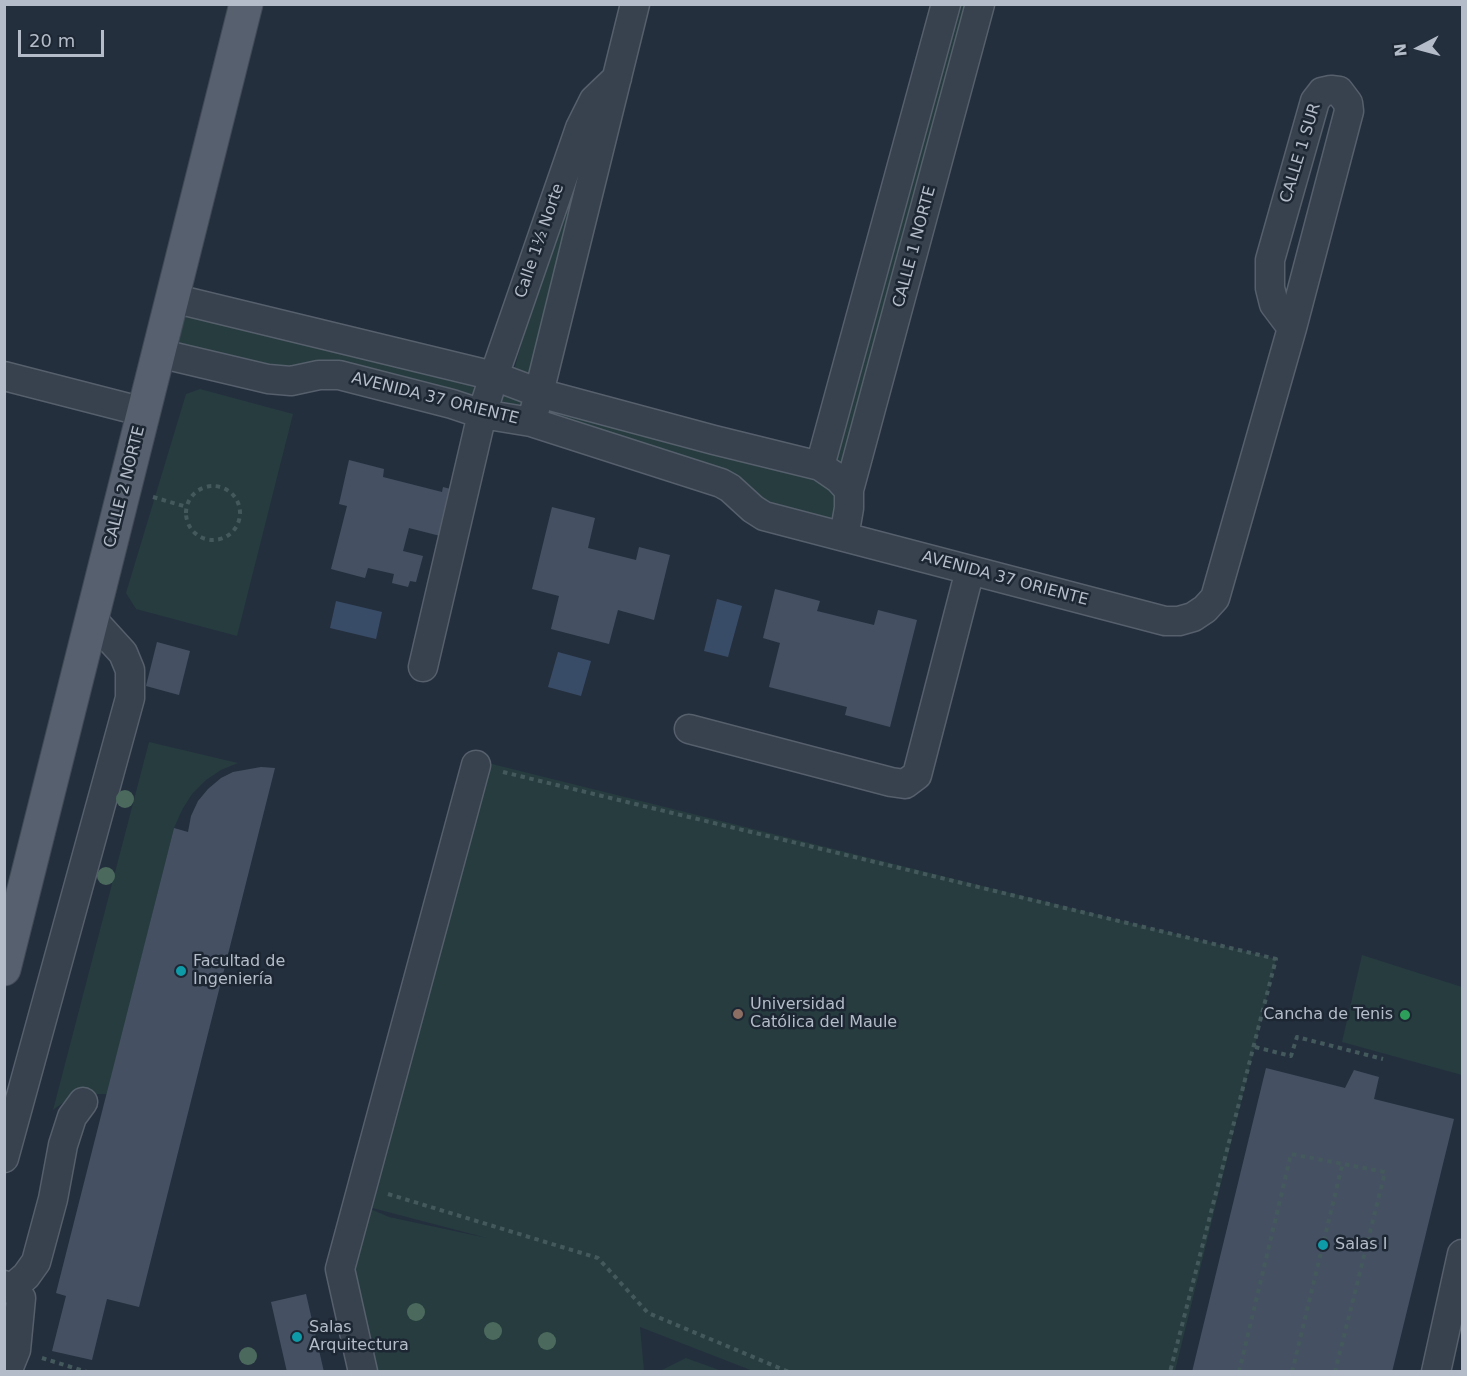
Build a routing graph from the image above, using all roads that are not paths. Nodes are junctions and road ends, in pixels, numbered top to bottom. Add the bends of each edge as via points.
1 (246, 4) edge
2 (635, 4) edge
3 (946, 4) edge
4 (980, 4) edge
5 (616, 78) junction
6 (172, 298) junction
7 (1292, 328) junction
8 (159, 353) junction
9 (4, 376) edge
10 (494, 376) junction
11 (539, 393) junction
12 (144, 412) junction
13 (482, 414) junction
14 (531, 422) junction
15 (714, 440) junction
16 (820, 466) junction
17 (707, 478) junction
18 (849, 490) junction
19 (844, 537) junction
20 (970, 570) junction
21 (92, 619) junction
22 (1165, 621) joint
23 (423, 667) dead end
24 (689, 729) dead end
25 (476, 765) road end
26 (4, 969) edge
27 (82, 1102) dead end
28 (4, 1158) edge
29 (1462, 1254) edge
30 (8, 1286) edge
31 (12, 1361) edge
32 (363, 1371) edge
33 (1436, 1371) edge

1 - 6 main road, CALLE 2 NORTE
2 - 5 street, Calle 1½ Norte
3 - 16 street, CALLE 1 NORTE
4 - 18 street, CALLE 1 NORTE
5 - 10 street, Calle 1½ Norte via 594,100 580,129
5 - 11 street, Calle 1½ Norte
6 - 8 main road, CALLE 2 NORTE
6 - 10 street, AVENIDA 37 ORIENTE
7 - 7 street, CALLE 1 SUR via 1349,111 1339,91 1322,92 1315,101 1270,260 1274,304
7 - 22 street, CALLE 1 SUR via 1215,598 1193,617
8 - 12 main road, CALLE 2 NORTE
8 - 13 street, AVENIDA 37 ORIENTE via 268,380 339,375
9 - 12 street
10 - 11 street, AVENIDA 37 ORIENTE
10 - 13 street, Calle 1½ Norte
11 - 14 street, Calle 1½ Norte
11 - 15 street, AVENIDA 37 ORIENTE
12 - 21 main road, CALLE 2 NORTE
13 - 14 street, AVENIDA 37 ORIENTE
13 - 23 street, Calle 1½ Norte
14 - 17 street, AVENIDA 37 ORIENTE
15 - 16 street, AVENIDA 37 ORIENTE
15 - 17 street
16 - 18 street, AVENIDA 37 ORIENTE
17 - 19 street, AVENIDA 37 ORIENTE via 730,488 764,516
18 - 19 street
19 - 20 street, AVENIDA 37 ORIENTE
20 - 22 street, AVENIDA 37 ORIENTE
20 - 24 street via 917,775 905,784
21 - 26 main road, CALLE 2 NORTE
21 - 28 street via 123,653 130,670 130,698
25 - 32 street via 340,1269
27 - 30 street via 72,1117 63,1145 36,1262 26,1276
29 - 33 street
30 - 31 street via 21,1298

